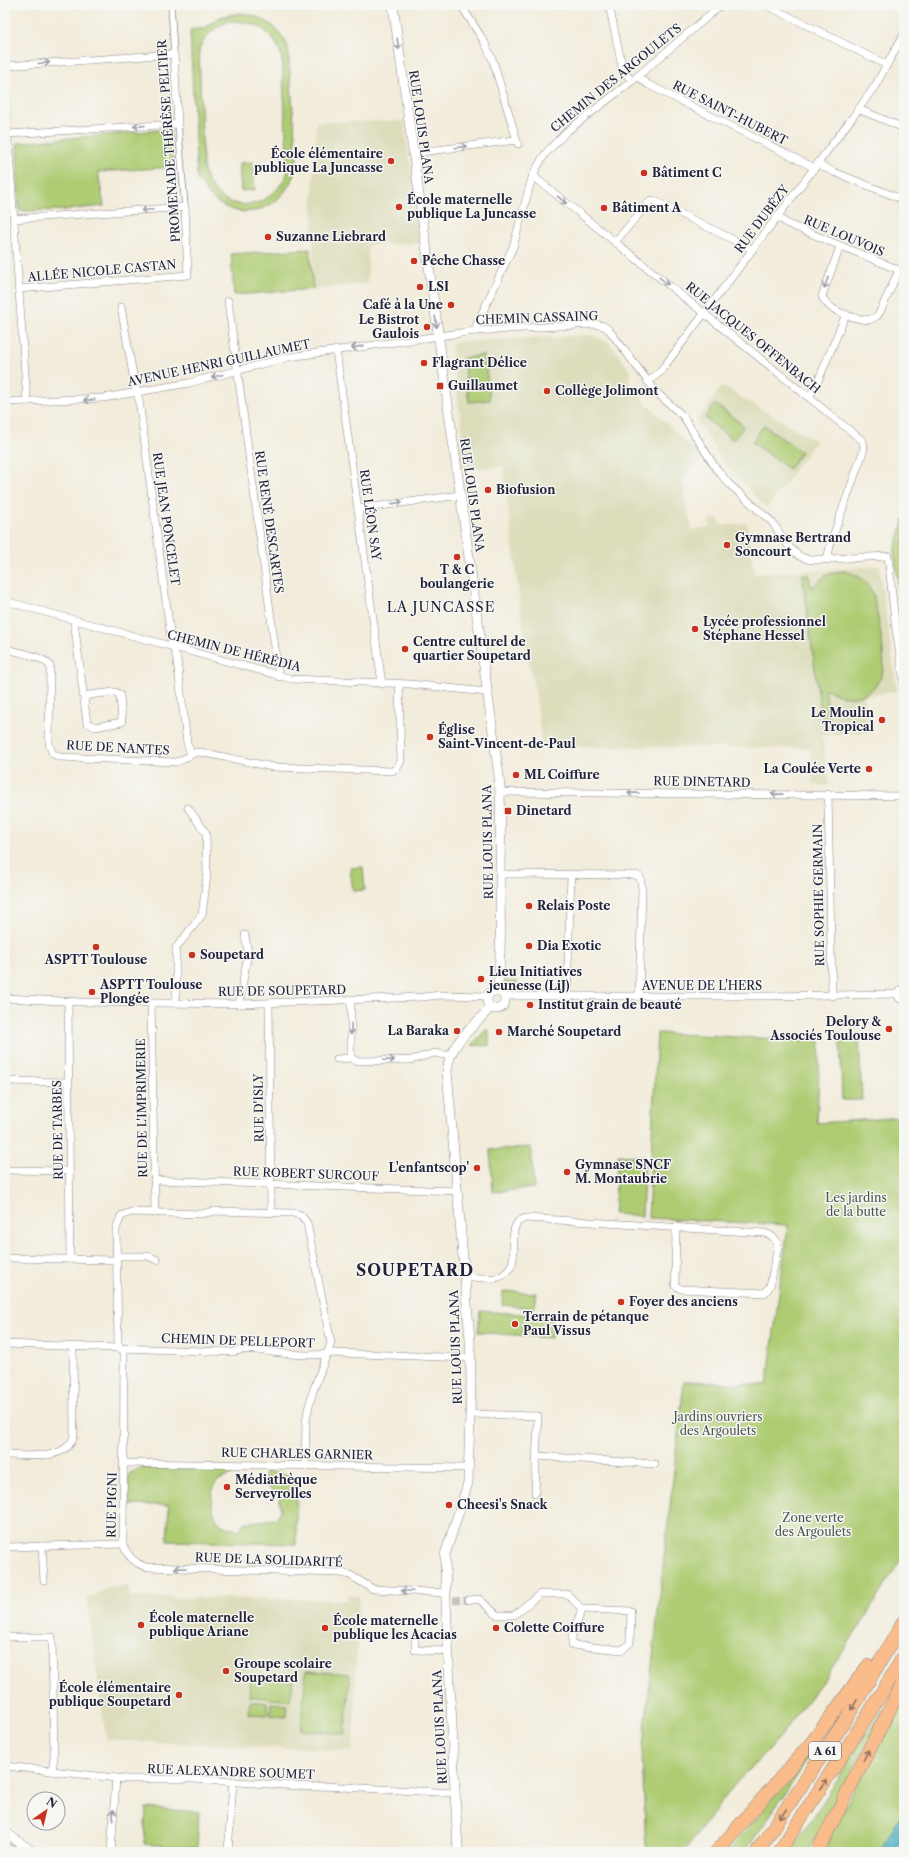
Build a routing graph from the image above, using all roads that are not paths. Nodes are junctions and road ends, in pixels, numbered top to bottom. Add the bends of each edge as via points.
1 (172, 5) edge
2 (393, 5) edge
3 (461, 5) edge
4 (609, 5) edge
5 (722, 5) edge
6 (766, 5) edge
7 (904, 34) edge
8 (174, 54) junction
9 (887, 65) junction
10 (5, 66) edge
11 (635, 79) junction
12 (5, 98) edge
13 (858, 109) junction
14 (178, 124) junction
15 (904, 128) edge
16 (8, 134) junction
17 (413, 153) junction
18 (816, 166) junction
19 (533, 174) junction
20 (904, 200) edge
21 (186, 207) junction
22 (778, 217) junction
23 (13, 218) junction
24 (615, 242) junction
25 (840, 247) junction
26 (752, 250) junction
27 (902, 271) edge
28 (188, 275) joint
29 (18, 289) junction
30 (228, 301) dead end
31 (120, 307) dead end
32 (704, 313) junction
33 (846, 314) junction
34 (475, 331) junction
35 (438, 336) junction
36 (336, 350) junction
37 (237, 370) junction
38 (648, 382) junction
39 (137, 393) junction
40 (809, 397) junction
41 (27, 401) junction
42 (5, 402) edge
43 (460, 495) junction
44 (358, 508) junction
45 (828, 560) junction
46 (5, 602) edge
47 (74, 621) junction
48 (173, 647) junction
49 (5, 649) edge
50 (279, 676) junction
51 (904, 682) edge
52 (382, 684) junction
53 (399, 684) junction
54 (486, 692) junction
55 (85, 698) junction
56 (191, 754) junction
57 (500, 792) junction
58 (828, 794) junction
59 (904, 796) edge
60 (188, 808) dead end
61 (500, 874) junction
62 (571, 875) junction
63 (245, 935) dead end
64 (904, 987) edge
65 (501, 993) junction
66 (898, 994) junction
67 (567, 995) junction
68 (488, 996) junction
69 (832, 996) junction
70 (639, 997) junction
71 (5, 998) edge
72 (351, 1000) junction
73 (68, 1001) junction
74 (904, 1001) edge
75 (269, 1002) junction
76 (151, 1003) junction
77 (176, 1003) junction
78 (239, 1004) junction
79 (490, 1007) junction
80 (450, 1056) junction
81 (351, 1058) junction
82 (337, 1059) dead end
83 (5, 1082) edge
84 (68, 1082) junction
85 (5, 1170) edge
86 (69, 1171) junction
87 (154, 1180) junction
88 (271, 1184) junction
89 (457, 1191) junction
90 (155, 1213) junction
91 (271, 1213) junction
92 (676, 1229) junction
93 (5, 1258) edge
94 (70, 1259) junction
95 (116, 1260) junction
96 (157, 1260) dead end
97 (464, 1277) junction
98 (5, 1344) edge
99 (73, 1347) junction
100 (122, 1349) junction
101 (327, 1354) junction
102 (470, 1358) junction
103 (470, 1414) junction
104 (5, 1455) edge
105 (537, 1456) junction
106 (124, 1463) junction
107 (655, 1464) dead end
108 (304, 1466) junction
109 (469, 1468) junction
110 (535, 1493) dead end
111 (123, 1544) junction
112 (42, 1546) junction
113 (5, 1547) edge
114 (44, 1581) dead end
115 (448, 1599) junction
116 (469, 1600) tunnel mouth
117 (582, 1609) junction
118 (904, 1621) edge
119 (5, 1637) edge
120 (415, 1641) dead end
121 (889, 1648) junction
122 (448, 1651) junction
123 (904, 1656) edge
124 (904, 1681) edge
125 (5, 1766) edge
126 (52, 1771) junction
127 (116, 1778) junction
128 (233, 1782) junction
129 (456, 1793) junction
130 (5, 1832) edge
131 (5, 1847) edge
132 (13, 1852) edge
133 (33, 1852) edge
134 (111, 1852) edge
135 (228, 1852) edge
136 (458, 1852) edge
137 (716, 1852) edge
138 (757, 1852) edge
139 (779, 1852) edge
140 (816, 1852) edge

1 - 8 street, PROMENADE THÉRÈSE PELTIER
2 -> 17 street, RUE LOUIS PLANA
17 -> 3 street via 517,142 491,55
4 - 11 street via 623,71
5 - 11 street, CHEMIN DES ARGOULETS
6 - 9 street
7 - 9 street, RUE DUBÉZY
10 -> 8 street
8 - 14 street, PROMENADE THÉRÈSE PELTIER
9 - 13 street, RUE DUBÉZY via 876,86
11 - 18 street, RUE SAINT-HUBERT
11 - 19 street, CHEMIN DES ARGOULETS via 557,140
12 - 16 street
13 - 15 street
13 - 18 street, RUE DUBÉZY
14 -> 16 street
14 - 21 street, PROMENADE THÉRÈSE PELTIER
16 - 23 street
17 -> 35 street, RUE LOUIS PLANA
18 - 20 street
18 - 22 street, RUE DUBÉZY
19 -> 24 street, RUE JACQUES OFFENBACH
19 - 34 street, CHEMIN DES ARGOULETS via 513,247
21 -> 23 street
21 - 28 street, PROMENADE THÉRÈSE PELTIER
22 - 25 street, RUE LOUVOIS
22 - 26 street, RUE DUBÉZY
23 - 29 street
24 - 26 street via 651,200
24 -> 32 street, RUE JACQUES OFFENBACH
25 - 27 street, RUE LOUVOIS
25 -> 33 street via 822,296 827,305
26 - 32 street, RUE DUBÉZY
27 - 33 street via 877,316 869,320
28 - 29 street, ALLÉE NICOLE CASTAN
29 - 41 street
30 - 37 street, RUE RENÉ DESCARTES
31 - 39 street, RUE JEAN PONCELET
32 - 38 street, RUE DUBÉZY via 660,372
32 - 40 street, RUE JACQUES OFFENBACH
33 - 40 street
34 - 35 street, CHEMIN CASSAING
34 - 38 street, CHEMIN CASSAING via 595,324 604,326 610,330
35 -> 36 street, AVENUE HENRI GUILLAUMET
35 - 43 street, RUE LOUIS PLANA
36 - 37 street, AVENUE HENRI GUILLAUMET via 289,357
36 - 44 street, RUE LÉON SAY
37 -> 39 street, AVENUE HENRI GUILLAUMET via 189,384
37 - 50 street, RUE RENÉ DESCARTES
38 - 45 street, CHEMIN CASSAING via 683,416 728,483 772,522 790,548 799,556 810,560
39 -> 41 street, AVENUE HENRI GUILLAUMET via 103,398
39 - 48 street, RUE JEAN PONCELET
40 - 45 street, RUE JACQUES OFFENBACH via 863,441 864,449 831,542
41 - 42 street, AVENUE HENRI GUILLAUMET
44 -> 43 street
43 - 54 street, RUE LOUIS PLANA
44 - 52 street, RUE LÉON SAY
45 - 51 street, CHEMIN CASSAING via 888,556
46 - 47 street, CHEMIN DE HÉRÉDIA
47 - 48 street, CHEMIN DE HÉRÉDIA
47 - 55 street via 82,693
48 - 50 street, CHEMIN DE HÉRÉDIA
48 - 56 street, RUE JEAN PONCELET via 177,660 187,743
49 - 56 street, RUE DE NANTES via 41,659 50,666 49,745 56,756 175,762
50 - 52 street, CHEMIN DE HÉRÉDIA via 312,681
52 - 53 street, CHEMIN DE HÉRÉDIA
53 - 54 street, CHEMIN DE HÉRÉDIA
53 - 56 street, RUE DE NANTES via 401,761 392,771 273,767 200,752
54 - 57 street, RUE LOUIS PLANA
55 - 55 street via 86,721 90,725 95,727 122,722 118,693 89,695
58 -> 57 street, RUE DINETARD
57 - 61 street, RUE LOUIS PLANA
58 - 59 street, RUE DINETARD
58 - 69 street, RUE SOPHIE GERMAIN
60 - 77 street via 206,833 207,875 202,915 176,948
61 - 62 street
61 - 65 street, RUE LOUIS PLANA
62 - 67 street
62 - 70 street via 636,875 640,878 642,888
63 - 78 street via 248,952
64 - 66 street
65 - 67 street, AVENUE DE L'HERS
65 - 68 street via 493,991
65 - 79 street via 505,1003 501,1008
66 - 69 street, AVENUE DE L'HERS
66 - 74 street
67 - 70 street, AVENUE DE L'HERS
68 - 72 street, RUE DE SOUPETARD via 441,995
68 - 79 street via 487,1002
69 - 70 street, AVENUE DE L'HERS
71 - 73 street, RUE DE SOUPETARD
72 - 75 street, RUE DE SOUPETARD
72 -> 81 street
73 - 76 street, RUE DE SOUPETARD
73 - 84 street, RUE DE TARBES
75 - 78 street, RUE DE SOUPETARD
75 - 88 street, RUE D'ISLY
76 - 77 street, RUE DE SOUPETARD
76 - 87 street, RUE DE L'IMPRIMERIE
77 - 78 street, RUE DE SOUPETARD
79 - 80 street, RUE LOUIS PLANA via 459,1040
81 -> 80 street via 356,1061 411,1060 436,1053
80 - 89 street, RUE LOUIS PLANA via 447,1071
81 - 82 street
83 - 84 street
84 - 86 street, RUE DE TARBES
85 - 86 street
86 - 94 street, RUE DE TARBES
87 - 88 street, RUE ROBERT SURCOUF
87 - 90 street, RUE DE L'IMPRIMERIE
88 - 89 street, RUE ROBERT SURCOUF
88 - 91 street, RUE D'ISLY
89 - 97 street, RUE LOUIS PLANA
90 - 91 street, RUE PIGNI
90 - 95 street, RUE PIGNI via 131,1212 121,1216 116,1229
91 - 101 street, RUE PIGNI via 297,1214 305,1218 307,1223 331,1339
92 - 92 street via 765,1233 772,1236 777,1240 778,1246 770,1286 766,1293 681,1288 675,1285
92 - 97 street via 526,1218 518,1221 515,1227 514,1258 506,1272 498,1278
93 - 94 street
94 - 95 street
95 - 96 street via 119,1256 148,1256
95 - 100 street, RUE PIGNI via 118,1342
97 - 102 street, RUE LOUIS PLANA
98 - 99 street, CHEMIN DE PELLEPORT
99 - 100 street, CHEMIN DE PELLEPORT
99 - 104 street via 74,1436 67,1449 59,1453
100 - 101 street, CHEMIN DE PELLEPORT
100 - 106 street, RUE PIGNI
101 - 102 street, CHEMIN DE PELLEPORT
101 - 108 street, RUE PIGNI via 308,1410
102 - 103 street, RUE LOUIS PLANA
103 - 105 street via 538,1416
103 - 109 street, RUE LOUIS PLANA
105 - 107 street
105 - 110 street
106 - 108 street, RUE CHARLES GARNIER
106 - 111 street, RUE PIGNI
108 - 109 street, RUE CHARLES GARNIER
109 - 115 street, RUE LOUIS PLANA via 465,1495 445,1555
111 - 112 street, RUE PIGNI
115 -> 111 street, RUE DE LA SOLIDARITÉ via 373,1589 350,1575 341,1573 146,1567 131,1559
112 - 113 street, RUE PIGNI
112 - 114 street
115 - 122 street, RUE LOUIS PLANA
116 - 117 street via 479,1599 497,1615 514,1615 540,1594 567,1594
117 - 117 street via 572,1636 572,1645 622,1650 630,1643 631,1611
118 - 121 highway, A 61
119 - 126 street via 52,1637
120 - 122 street via 415,1650
121 - 137 highway via 877,1652 858,1682 813,1741
121 -> 138 highway, A 61 via 848,1716
122 - 129 street, RUE LOUIS PLANA
139 -> 123 highway, A 61
140 -> 124 highway
125 - 126 street, RUE ALEXANDRE SOUMET
126 - 127 street, RUE ALEXANDRE SOUMET
127 - 128 street, RUE ALEXANDRE SOUMET
134 -> 127 street
128 - 129 street, RUE ALEXANDRE SOUMET
128 - 135 street
129 - 136 street, RUE LOUIS PLANA
130 - 133 street
131 - 132 main road

